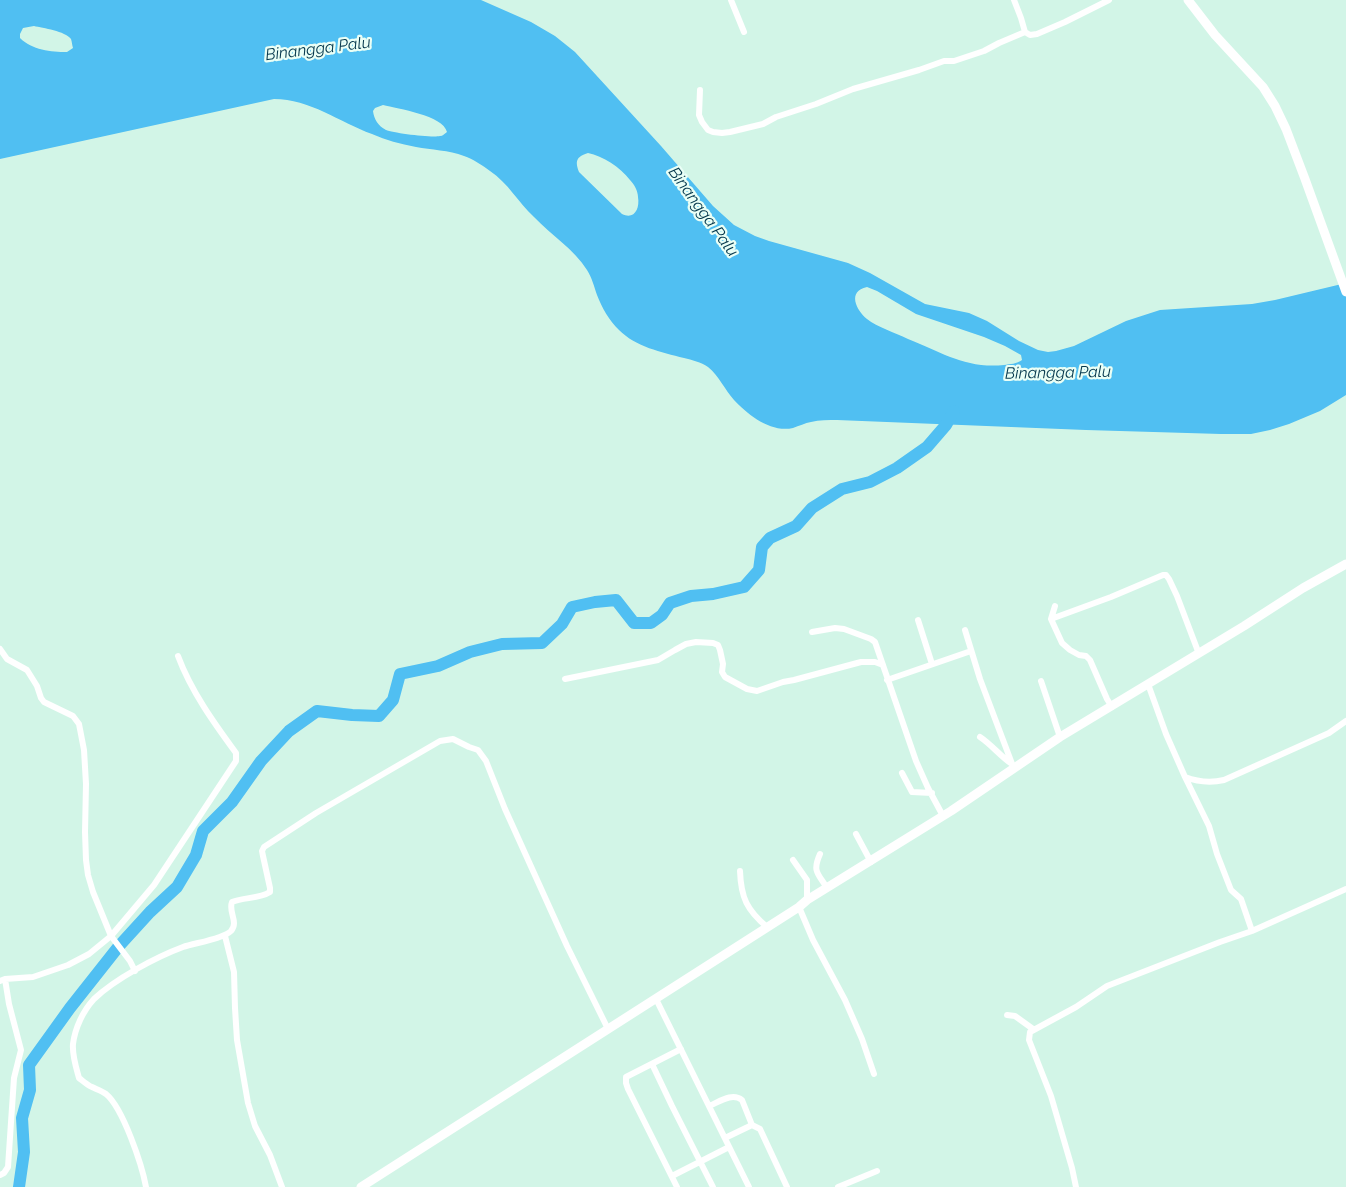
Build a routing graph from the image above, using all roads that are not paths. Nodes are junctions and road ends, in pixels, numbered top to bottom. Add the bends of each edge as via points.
1 (731, 0) edge
2 (1014, 0) edge
3 (1109, 0) edge
4 (1188, 0) edge
5 (744, 32) dead end
6 (1025, 32) junction
7 (700, 90) dead end
8 (1344, 287) edge
9 (1346, 564) edge
10 (1055, 606) dead end
11 (1051, 619) junction
12 (918, 620) dead end
13 (965, 630) dead end
14 (812, 632) dead end
15 (0, 649) edge
16 (971, 651) junction
17 (1199, 654) junction
18 (178, 656) dead end
19 (932, 664) junction
20 (883, 665) junction
21 (565, 679) dead end
22 (887, 680) junction
23 (1041, 681) dead end
24 (1148, 684) junction
25 (1112, 707) junction
26 (1346, 721) edge
27 (980, 737) dead end
28 (1060, 737) junction
29 (1013, 766) junction
30 (902, 773) dead end
31 (1185, 777) junction
32 (932, 793) junction
33 (943, 816) junction
34 (856, 834) dead end
35 (820, 854) dead end
36 (793, 860) dead end
37 (871, 862) junction
38 (740, 871) dead end
39 (827, 888) junction
40 (1346, 889) edge
41 (807, 900) junction
42 (799, 907) junction
43 (768, 927) junction
44 (1252, 931) junction
45 (111, 936) junction
46 (224, 936) junction
47 (135, 971) junction
48 (2, 980) edge
49 (656, 999) junction
50 (1007, 1015) dead end
51 (608, 1028) junction
52 (1033, 1029) junction
53 (681, 1050) junction
54 (652, 1064) junction
55 (874, 1074) dead end
56 (709, 1106) junction
57 (752, 1125) junction
58 (725, 1138) junction
59 (729, 1147) junction
60 (700, 1161) junction
61 (877, 1171) dead end
62 (0, 1175) edge
63 (672, 1176) junction
64 (853, 1184) edge
65 (146, 1187) edge
66 (282, 1187) edge
67 (361, 1187) edge
68 (677, 1187) edge
69 (713, 1187) edge
70 (749, 1187) edge
71 (787, 1187) edge
72 (838, 1187) edge
73 (1076, 1187) edge

1 - 5 street
2 - 6 street
3 - 6 street via 1037,34
4 - 8 main road via 1268,93 1286,129
6 - 7 street via 984,51 853,89 763,124 730,132 713,132 702,122 699,115
9 - 17 main road
10 - 11 street
11 - 17 street via 1166,575
11 - 25 street via 1064,646 1090,660
12 - 19 street
13 - 16 street
14 - 20 street via 844,629 871,639
15 - 45 street via 7,659 27,670 44,702 73,716 79,724 84,750 87,868
16 - 19 street
16 - 29 street
17 - 24 main road
18 - 45 street via 192,688 237,758 154,885
19 - 22 street
20 - 21 street via 861,662 747,690 724,677 718,645 696,642 658,660
20 - 22 street
22 - 32 street via 916,761
23 - 28 street
24 - 25 main road
24 - 31 street
25 - 28 main road
26 - 31 street via 1329,732 1224,780 1197,781
27 - 29 street
28 - 29 main road
29 - 33 main road
30 - 32 street via 912,792
31 - 44 street via 1209,826 1231,890 1241,899
32 - 33 street
33 - 37 main road
34 - 37 street
35 - 39 street via 815,867
36 - 41 street via 807,880
37 - 39 main road
38 - 43 street via 744,898 756,918
39 - 41 main road
40 - 44 street
41 - 42 main road
42 - 43 main road
42 - 55 street via 845,1000
43 - 49 main road
44 - 52 street via 1108,986
45 - 47 street
45 - 48 street via 68,965 33,977
46 - 47 street via 166,954
46 - 51 street via 234,925 230,908 232,902 270,892 262,856 264,847 440,741 453,739 478,750 486,761 567,946
46 - 66 street via 234,972 238,1040 248,1104
47 - 65 street via 94,1000 78,1026 73,1050 79,1078 105,1093 123,1118
48 - 62 street via 21,1050 14,1078 8,1166
49 - 51 main road
49 - 53 street
50 - 52 street via 1015,1016
51 - 67 main road
52 - 73 street via 1029,1040 1051,1096
53 - 54 street
53 - 56 street
54 - 60 street
54 - 63 street via 626,1077 626,1083
56 - 57 street via 730,1097 739,1097
56 - 58 street
57 - 58 street
57 - 71 street via 760,1129
58 - 59 street
59 - 60 street
59 - 70 street
60 - 63 street
60 - 69 street
61 - 64 street
63 - 68 street
64 - 72 street

